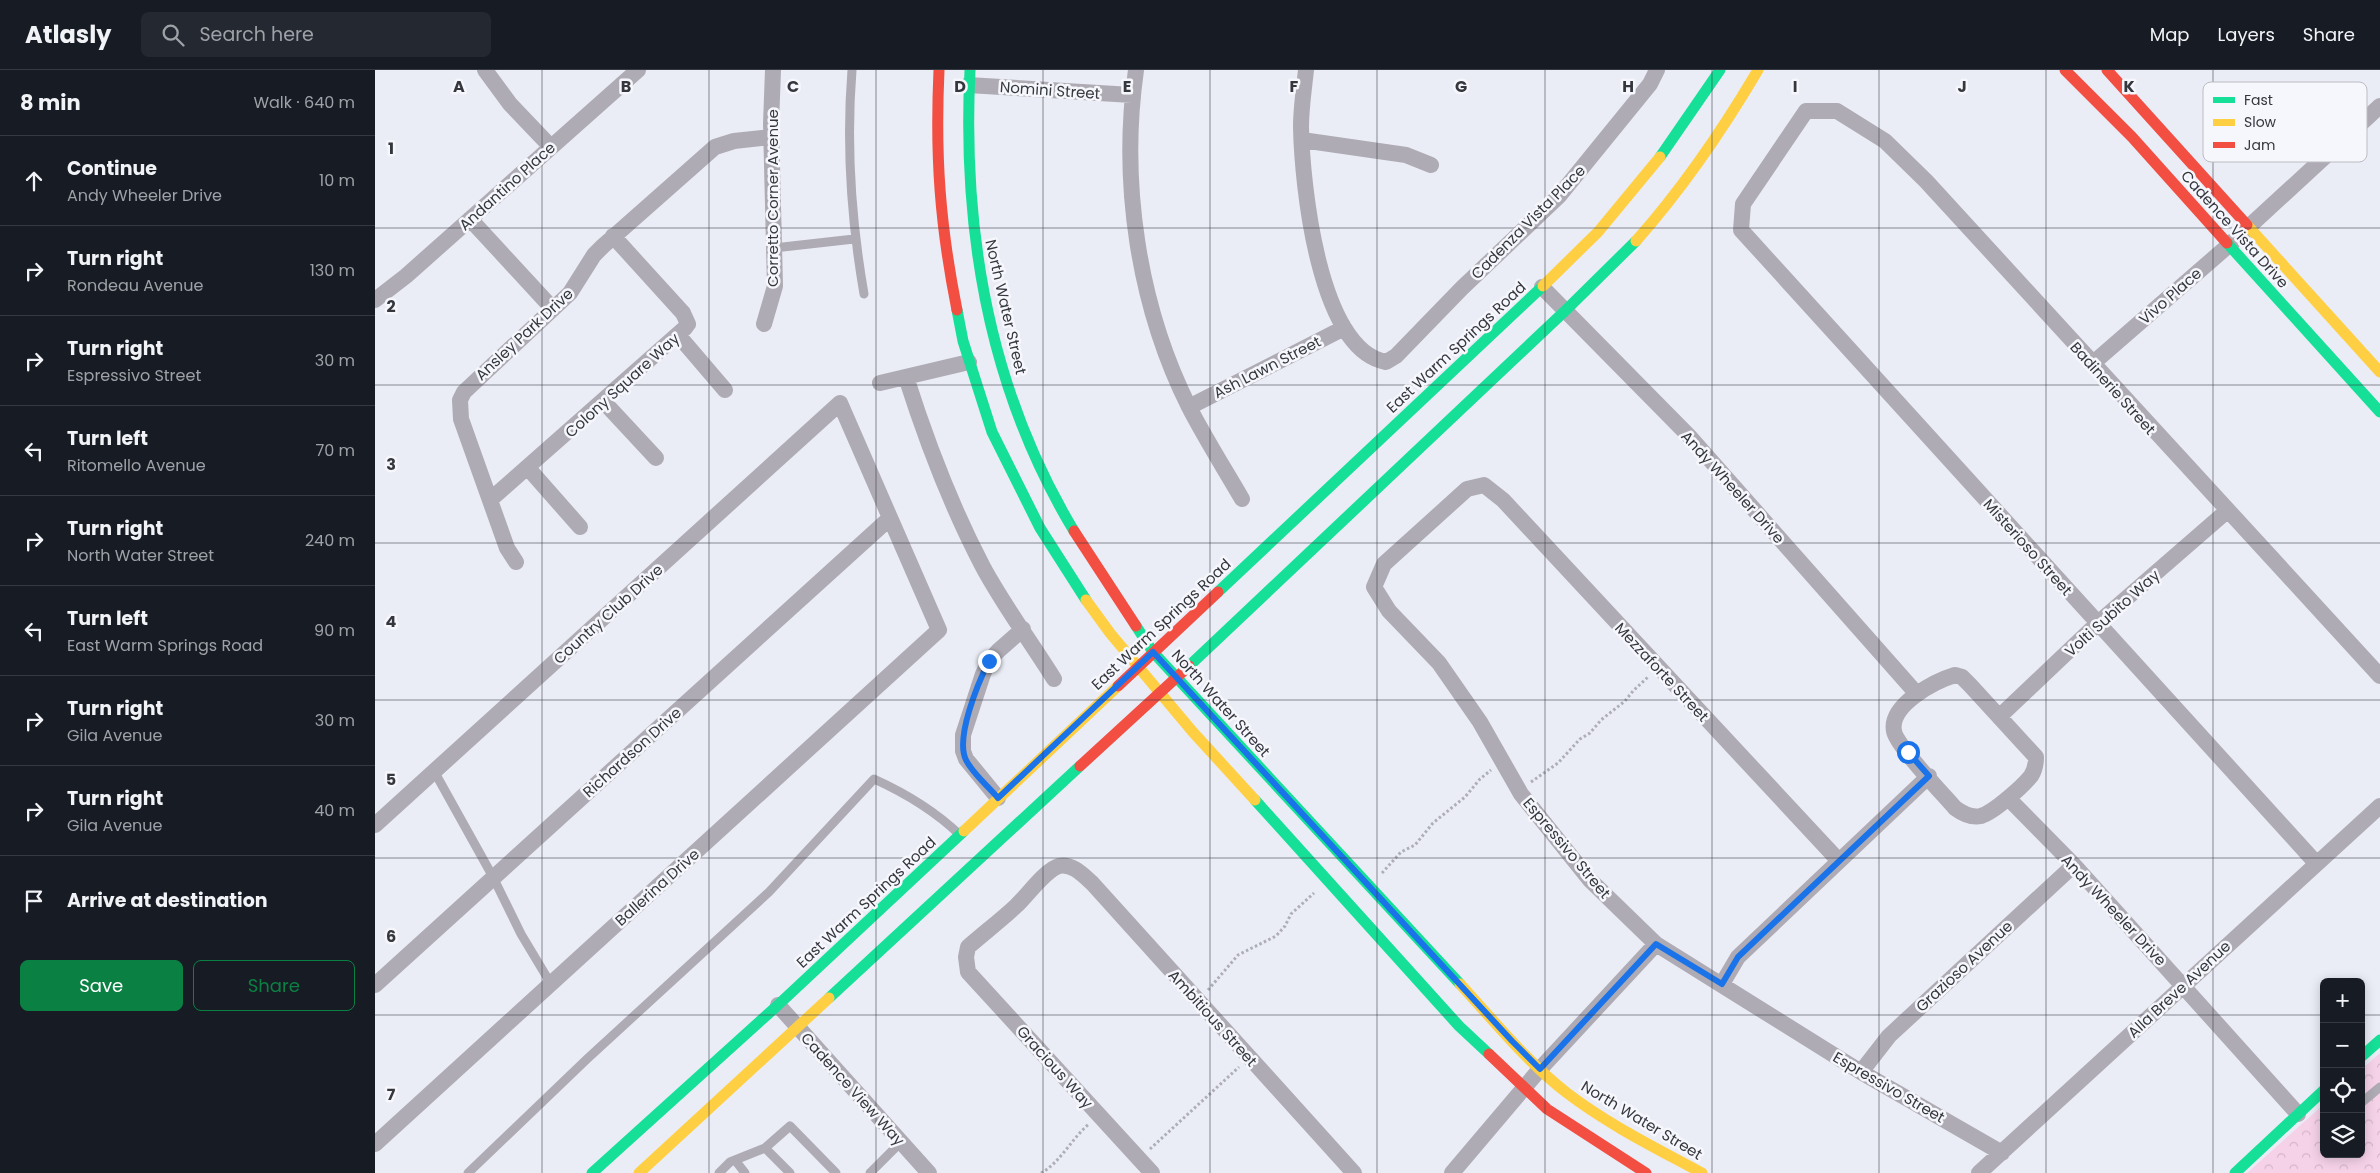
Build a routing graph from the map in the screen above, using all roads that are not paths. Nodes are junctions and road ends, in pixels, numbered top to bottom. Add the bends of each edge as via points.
1 (485, 70) edge
2 (638, 70) edge
3 (773, 70) edge
4 (852, 70) edge
5 (939, 70) edge
6 (1136, 70) edge
7 (1307, 70) edge
8 (1657, 70) edge
9 (1720, 70) edge
10 (1758, 70) edge
11 (2065, 70) edge
12 (2107, 70) edge
13 (969, 77) edge
14 (1132, 95) junction
15 (2380, 106) edge
16 (2367, 118) edge
17 (771, 137) junction
18 (1302, 140) junction
19 (551, 147) junction
20 (2319, 162) edge
21 (1431, 165) dead end
22 (470, 219) junction
23 (2248, 227) junction
24 (1741, 230) joint
25 (613, 236) junction
26 (854, 239) junction
27 (2229, 245) junction
28 (774, 248) junction
29 (1542, 287) junction
30 (863, 294) dead end
31 (375, 300) edge
32 (553, 309) junction
33 (1566, 310) junction
34 (764, 324) dead end
35 (1344, 328) junction
36 (678, 335) junction
37 (969, 362) junction
38 (2092, 364) junction
39 (2380, 372) edge
40 (906, 377) junction
41 (881, 383) dead end
42 (725, 390) dead end
43 (603, 401) junction
44 (1189, 407) junction
45 (2380, 412) edge
46 (656, 458) dead end
47 (528, 468) junction
48 (1484, 485) joint
49 (1242, 499) dead end
50 (490, 500) junction
51 (2227, 511) junction
52 (890, 518) junction
53 (580, 527) dead end
54 (516, 562) dead end
55 (2098, 623) junction
56 (1023, 629) junction
57 (1153, 652) junction
58 (1137, 666) junction
59 (2380, 676) edge
60 (1177, 677) junction
61 (1055, 679) dead end
62 (1159, 693) junction
63 (1917, 694) junction
64 (1999, 717) junction
65 (434, 771) junction
66 (1929, 776) junction
67 (998, 798) junction
68 (2008, 798) junction
69 (2380, 806) edge
70 (375, 825) edge
71 (960, 834) junction
72 (1839, 861) junction
73 (2316, 863) junction
74 (2074, 865) junction
75 (493, 877) junction
76 (1656, 944) junction
77 (966, 957) joint
78 (551, 984) junction
79 (1722, 984) junction
80 (375, 985) edge
81 (2183, 985) junction
82 (778, 1005) junction
83 (798, 1028) junction
84 (2380, 1040) edge
85 (2365, 1053) edge
86 (1540, 1069) junction
87 (1861, 1072) junction
88 (2380, 1087) edge
89 (1523, 1089) junction
90 (2320, 1095) edge
91 (2365, 1100) edge
92 (2298, 1114) junction
93 (901, 1142) junction
94 (375, 1144) edge
95 (765, 1148) junction
96 (2002, 1152) junction
97 (735, 1160) junction
98 (468, 1173) edge
99 (592, 1173) edge
100 (639, 1173) edge
101 (719, 1173) edge
102 (745, 1173) edge
103 (790, 1173) edge
104 (836, 1173) edge
105 (870, 1173) edge
106 (929, 1173) edge
107 (1152, 1173) edge
108 (1354, 1173) edge
109 (1452, 1173) edge
110 (1645, 1173) edge
111 (1702, 1173) edge
112 (1979, 1173) edge
113 (2235, 1173) edge

1 - 19 street via 510,104
2 - 19 street, Andantino Place
3 - 17 street, Corretto Corner Avenue
4 - 26 lane via 849,144
5 - 37 main road via 936,128 944,244
6 - 14 street
7 - 18 street
8 - 35 street, Cadenza Vista Place via 1645,91 1563,191 1396,356 1386,362 1368,354
9 - 29 main road, East Warm Springs Road via 1685,127 1646,179
10 - 33 main road via 1722,131 1665,208
11 - 27 main road, Cadence Vista Drive via 2132,137
12 - 23 main road, Cadence Vista Drive
13 - 14 street, Nomini Street
13 - 57 main road, North Water Street via 966,140 973,233 991,327 1005,375 1047,481 1086,550
14 - 44 street via 1131,185 1144,275 1159,331
15 - 16 street, Vivo Place
17 - 25 street, Ansley Park Drive via 734,141 715,147
17 - 28 street, Corretto Corner Avenue
18 - 21 street via 1406,155
18 - 35 street via 1311,235
19 - 22 street, Andantino Place
20 - 23 street, Vivo Place
22 - 31 street, Andantino Place
22 - 32 street
23 - 27 street, Vivo Place
23 - 39 main road, Cadence Vista Drive
24 - 38 street, Badinerie Street via 1743,204 1806,111 1837,111 1885,141
24 - 55 street, Misterioso Street
25 - 32 street, Ansley Park Drive via 594,255 570,293
25 - 36 street, Colony Square Way via 683,313 687,324
26 - 28 lane
26 - 30 lane
27 - 38 street, Vivo Place
27 - 45 main road, Cadence Vista Drive
28 - 34 street, Corretto Corner Avenue via 775,286
29 - 33 street, Andy Wheeler Drive
29 - 57 main road, East Warm Springs Road
32 - 50 street, Ansley Park Drive via 467,387 460,400 461,419
33 - 60 main road
33 - 63 street, Andy Wheeler Drive via 1689,436
35 - 44 street, Ash Lawn Street
36 - 42 street
36 - 43 street, Colony Square Way
37 - 40 street
37 - 58 main road via 992,432 1040,528 1087,602
38 - 51 street, Badinerie Street
40 - 41 street
40 - 56 street via 933,459 956,511 984,569
43 - 46 street
43 - 47 street, Colony Square Way
44 - 49 street
47 - 50 street, Colony Square Way
47 - 53 street
48 - 72 street, Mezzaforte Street via 1503,500
48 - 76 street, Espressivo Street via 1467,489 1391,558 1374,586 1389,611 1439,663 1480,722 1521,794 1590,880
50 - 54 street, Ansley Park Drive via 507,548
51 - 55 street, Volti Subito Way
51 - 59 street, Badinerie Street
52 - 65 street, Country Club Drive via 840,403
52 - 75 street, Richardson Drive
52 - 78 street, Ballerina Drive via 939,630
55 - 64 street, Volti Subito Way
55 - 73 street, Misterioso Street
56 - 61 street
56 - 67 street via 989,661 963,735 966,759
57 - 58 main road, East Warm Springs Road
57 - 60 main road, North Water Street
58 - 62 main road
58 - 67 main road, East Warm Springs Road
60 - 62 main road
60 - 86 main road, North Water Street
62 - 83 main road
62 - 89 main road via 1459,1026
63 - 64 street via 1931,683 1955,675 1962,677
63 - 66 street via 1901,710 1893,729
64 - 68 street via 2035,757 2036,765 2031,775
65 - 70 street, Country Club Drive
65 - 75 lane
66 - 68 street via 1963,815 1983,815
66 - 72 street
67 - 71 main road, East Warm Springs Road
68 - 74 street, Andy Wheeler Drive
69 - 73 street, Alla Breve Avenue
71 - 82 main road, East Warm Springs Road
71 - 98 lane via 922,804 874,779 769,892
72 - 79 street via 1738,957
73 - 81 street, Alla Breve Avenue
74 - 81 street, Andy Wheeler Drive
74 - 87 street, Grazioso Avenue via 1889,1036
75 - 78 lane via 521,934
75 - 80 street, Richardson Drive
76 - 79 street, Espressivo Street
76 - 86 street
77 - 107 street, Gracious Way via 968,972
77 - 108 street, Ambitious Street via 968,947 1016,906 1047,873 1058,866 1069,866 1091,883
78 - 94 street, Ballerina Drive
79 - 87 street, Espressivo Street
81 - 92 street, Andy Wheeler Drive
81 - 96 street, Alla Breve Avenue
82 - 83 street, Cadence View Way
82 - 99 main road, East Warm Springs Road
83 - 93 street, Cadence View Way
83 - 100 main road
84 - 85 main road
86 - 89 street
86 - 111 main road, North Water Street via 1575,1099 1612,1123
87 - 96 street, Espressivo Street
88 - 91 lane
89 - 109 street
89 - 110 main road via 1577,1130
90 - 92 main road
92 - 113 main road
93 - 105 lane
93 - 106 street, Cadence View Way
95 - 97 lane
95 - 103 lane
95 - 104 lane via 790,1126
96 - 112 street, Alla Breve Avenue
97 - 101 lane
97 - 102 lane

